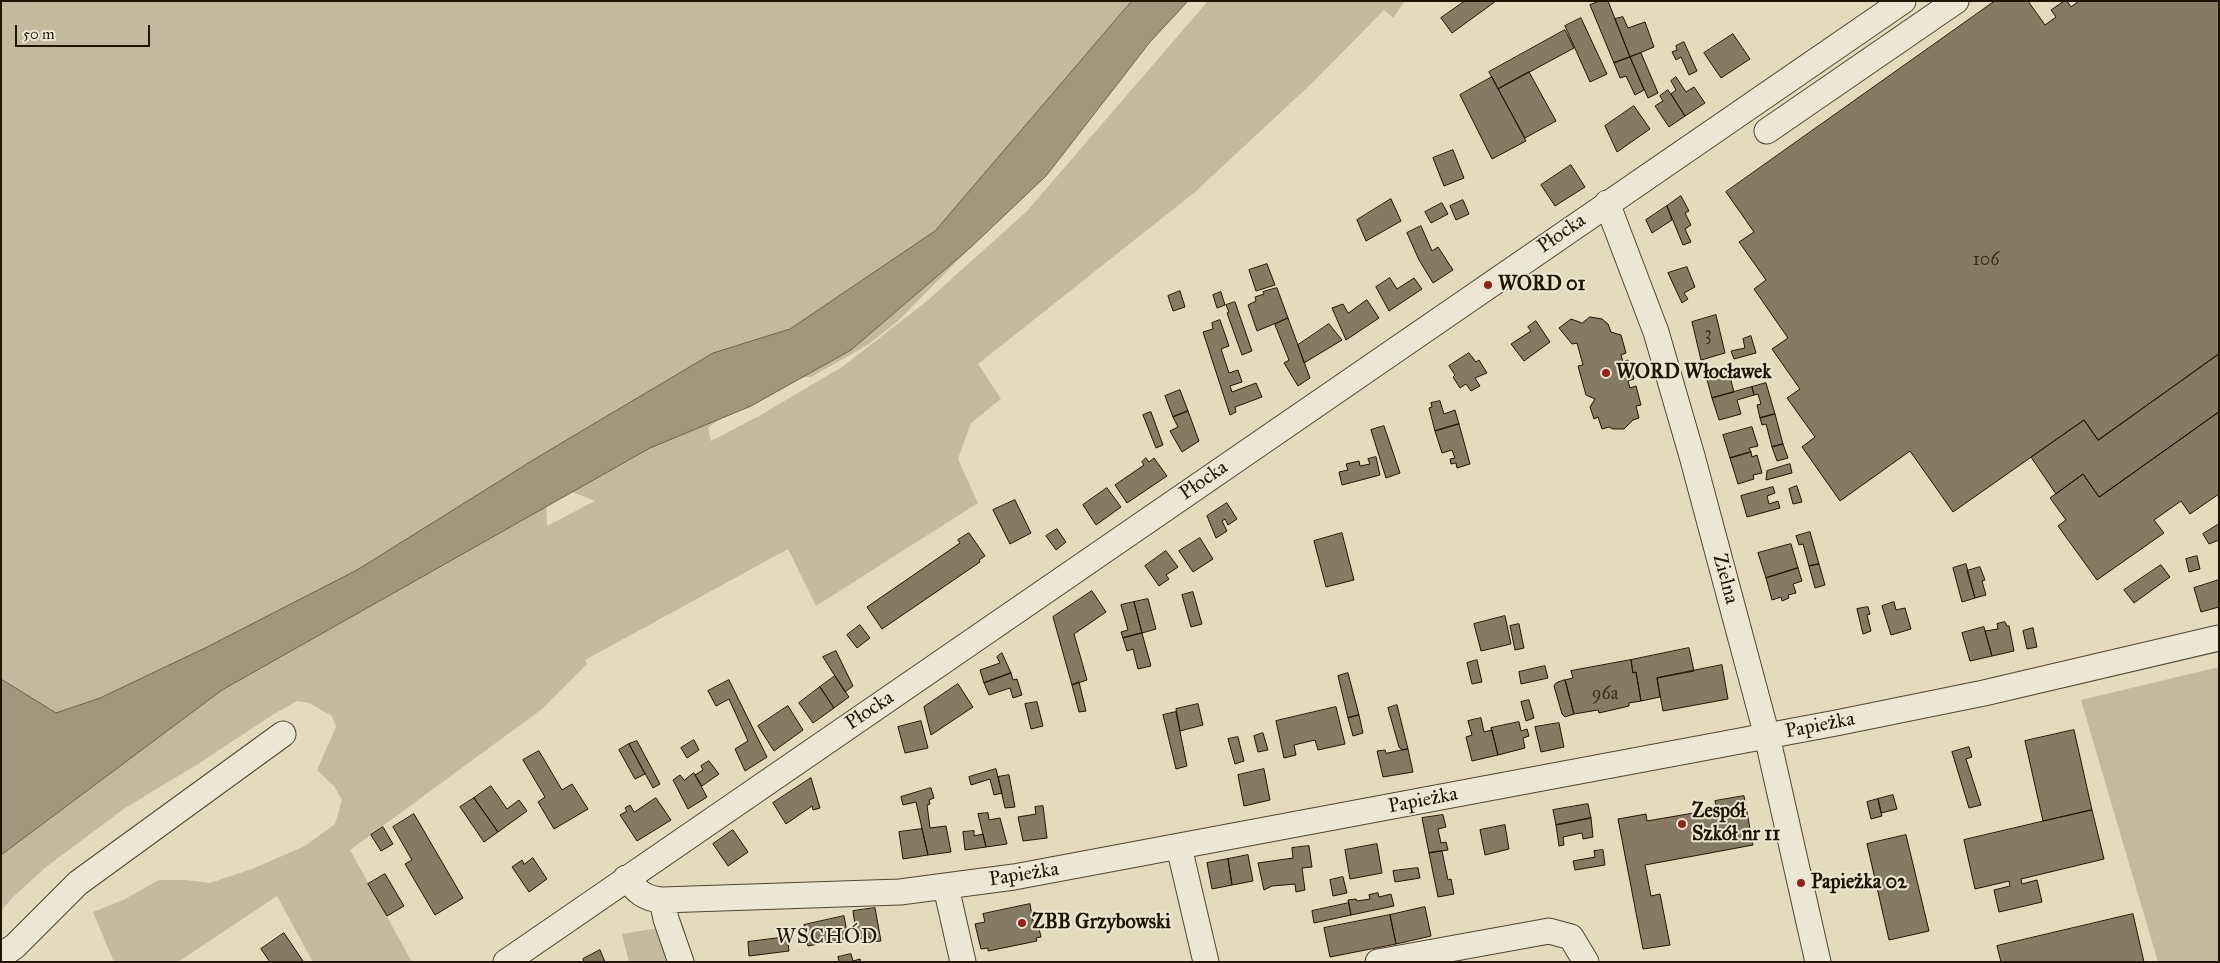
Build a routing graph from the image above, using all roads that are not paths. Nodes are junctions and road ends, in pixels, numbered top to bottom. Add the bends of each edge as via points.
1 (1903, 1) edge
2 (1956, 1) edge
3 (1767, 131) dead end
4 (1607, 203) junction
5 (2219, 638) edge
6 (284, 734) dead end
7 (1767, 736) junction
8 (1179, 847) junction
9 (626, 878) junction
10 (946, 887) junction
11 (662, 900) junction
12 (1, 956) edge
13 (506, 962) edge
14 (681, 962) edge
15 (963, 962) edge
16 (1206, 962) edge
17 (1378, 962) edge
18 (1586, 962) edge
19 (1818, 962) edge

1 - 4 street, Płocka
2 - 3 street
4 - 7 street, Zielna via 1662,350
4 - 9 street, Płocka
5 - 7 street, Papieżka via 1984,693
6 - 12 street via 78,884
7 - 8 street, Papieżka
7 - 19 street, Zielna
8 - 10 street, Papieżka via 1014,878
8 - 16 street
9 - 11 street, Papieżka via 639,892
9 - 13 street, Płocka
10 - 11 street, Papieżka via 900,892
10 - 15 street
11 - 14 street
17 - 18 street via 1549,931 1571,937

